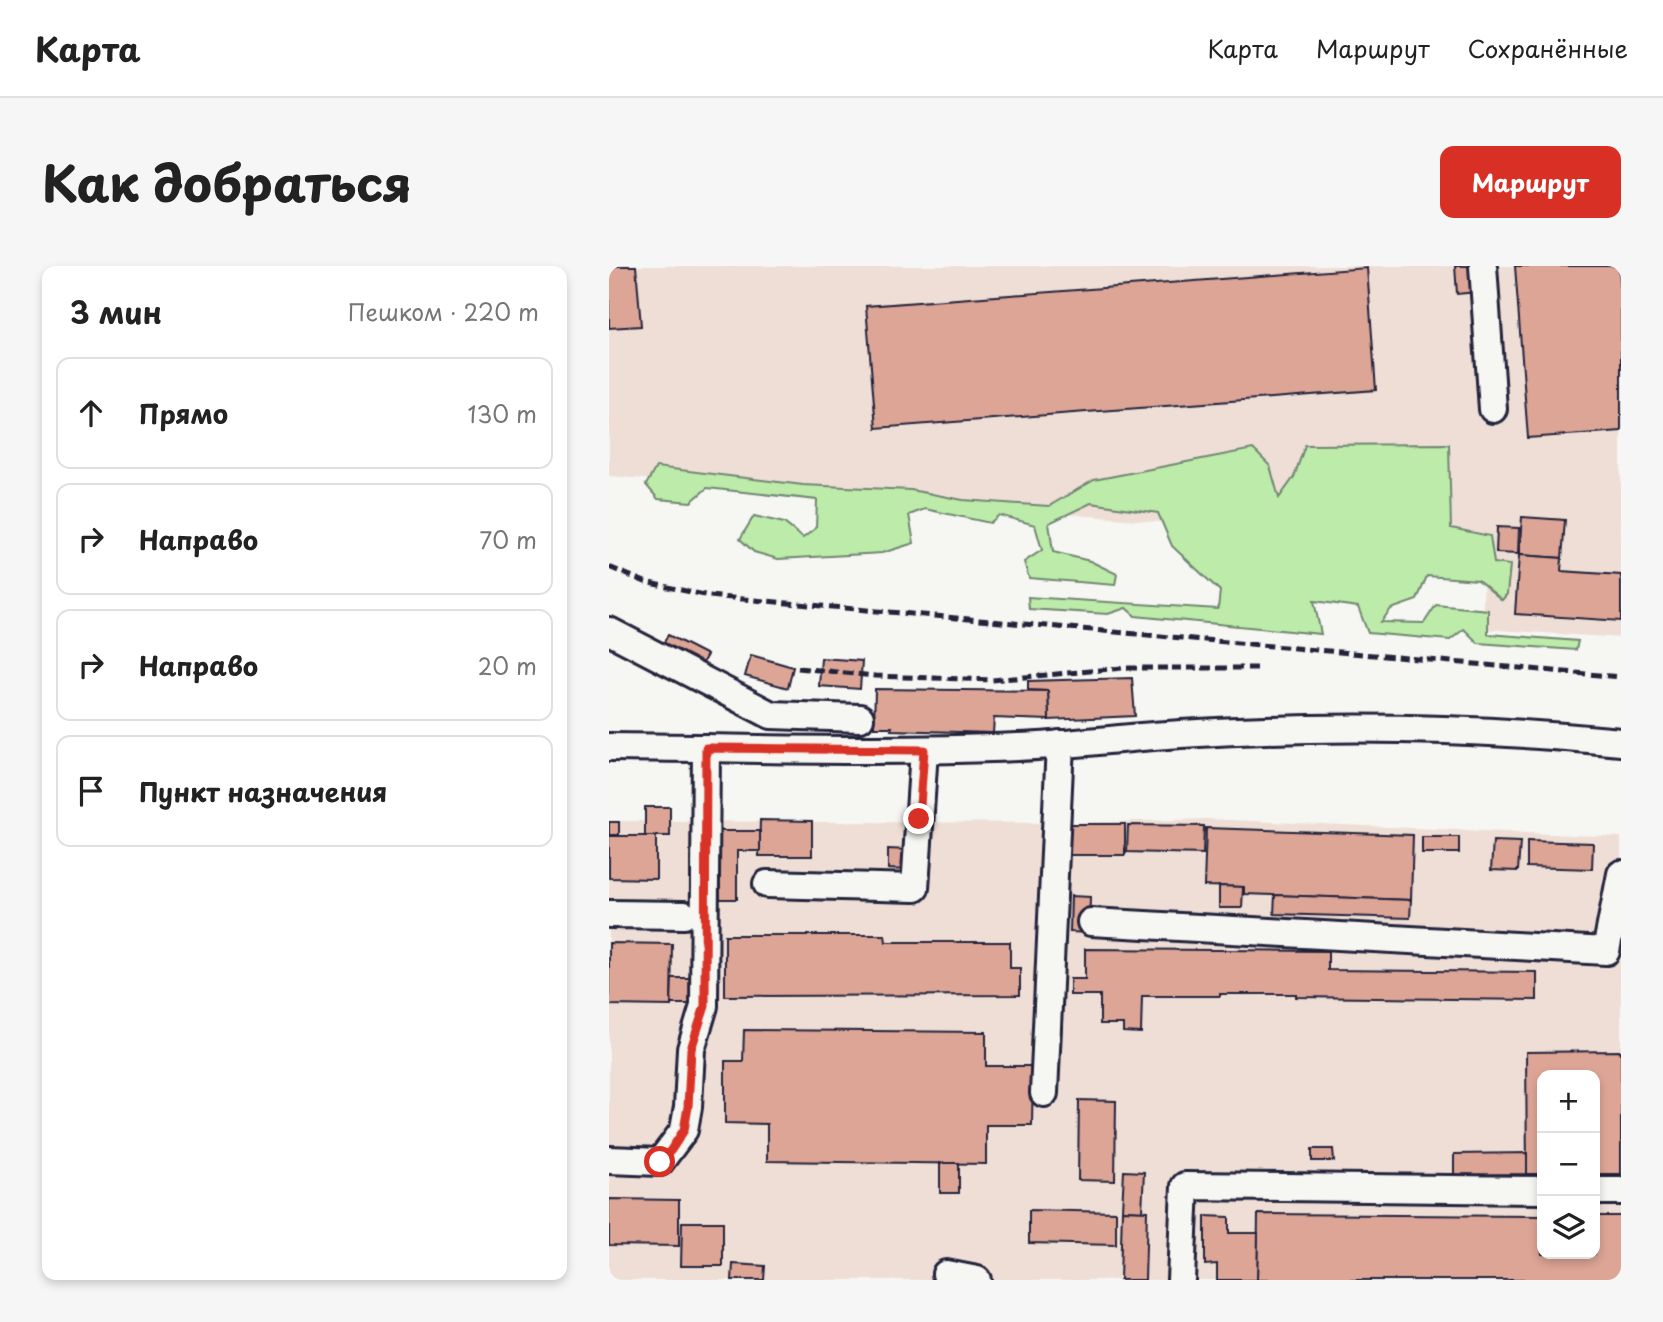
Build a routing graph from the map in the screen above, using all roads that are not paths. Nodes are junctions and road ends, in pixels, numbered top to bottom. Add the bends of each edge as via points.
1 (1483, 266) edge
2 (1493, 409) dead end
3 (609, 631) edge
4 (860, 718) dead end
5 (1621, 742) edge
6 (1060, 744) junction
7 (609, 747) edge
8 (706, 748) junction
9 (924, 750) junction
10 (1621, 874) edge
11 (767, 884) dead end
12 (609, 914) edge
13 (684, 915) dead end
14 (1091, 922) dead end
15 (1613, 958) edge
16 (1044, 1093) dead end
17 (609, 1160) edge
18 (1537, 1190) edge
19 (1600, 1191) edge
20 (1621, 1191) edge
21 (946, 1274) dead end
22 (977, 1280) edge
23 (1181, 1280) edge

1 - 2 street
3 - 4 street via 771,715
5 - 6 street via 1373,728 1180,734
6 - 9 street
6 - 16 street
7 - 8 street
8 - 9 street
8 - 17 street via 705,1006 691,1049 684,1130 660,1162
9 - 11 street via 915,888
10 - 15 street
12 - 13 street
14 - 15 street
18 - 23 street via 1185,1186
19 - 20 street
21 - 22 street

